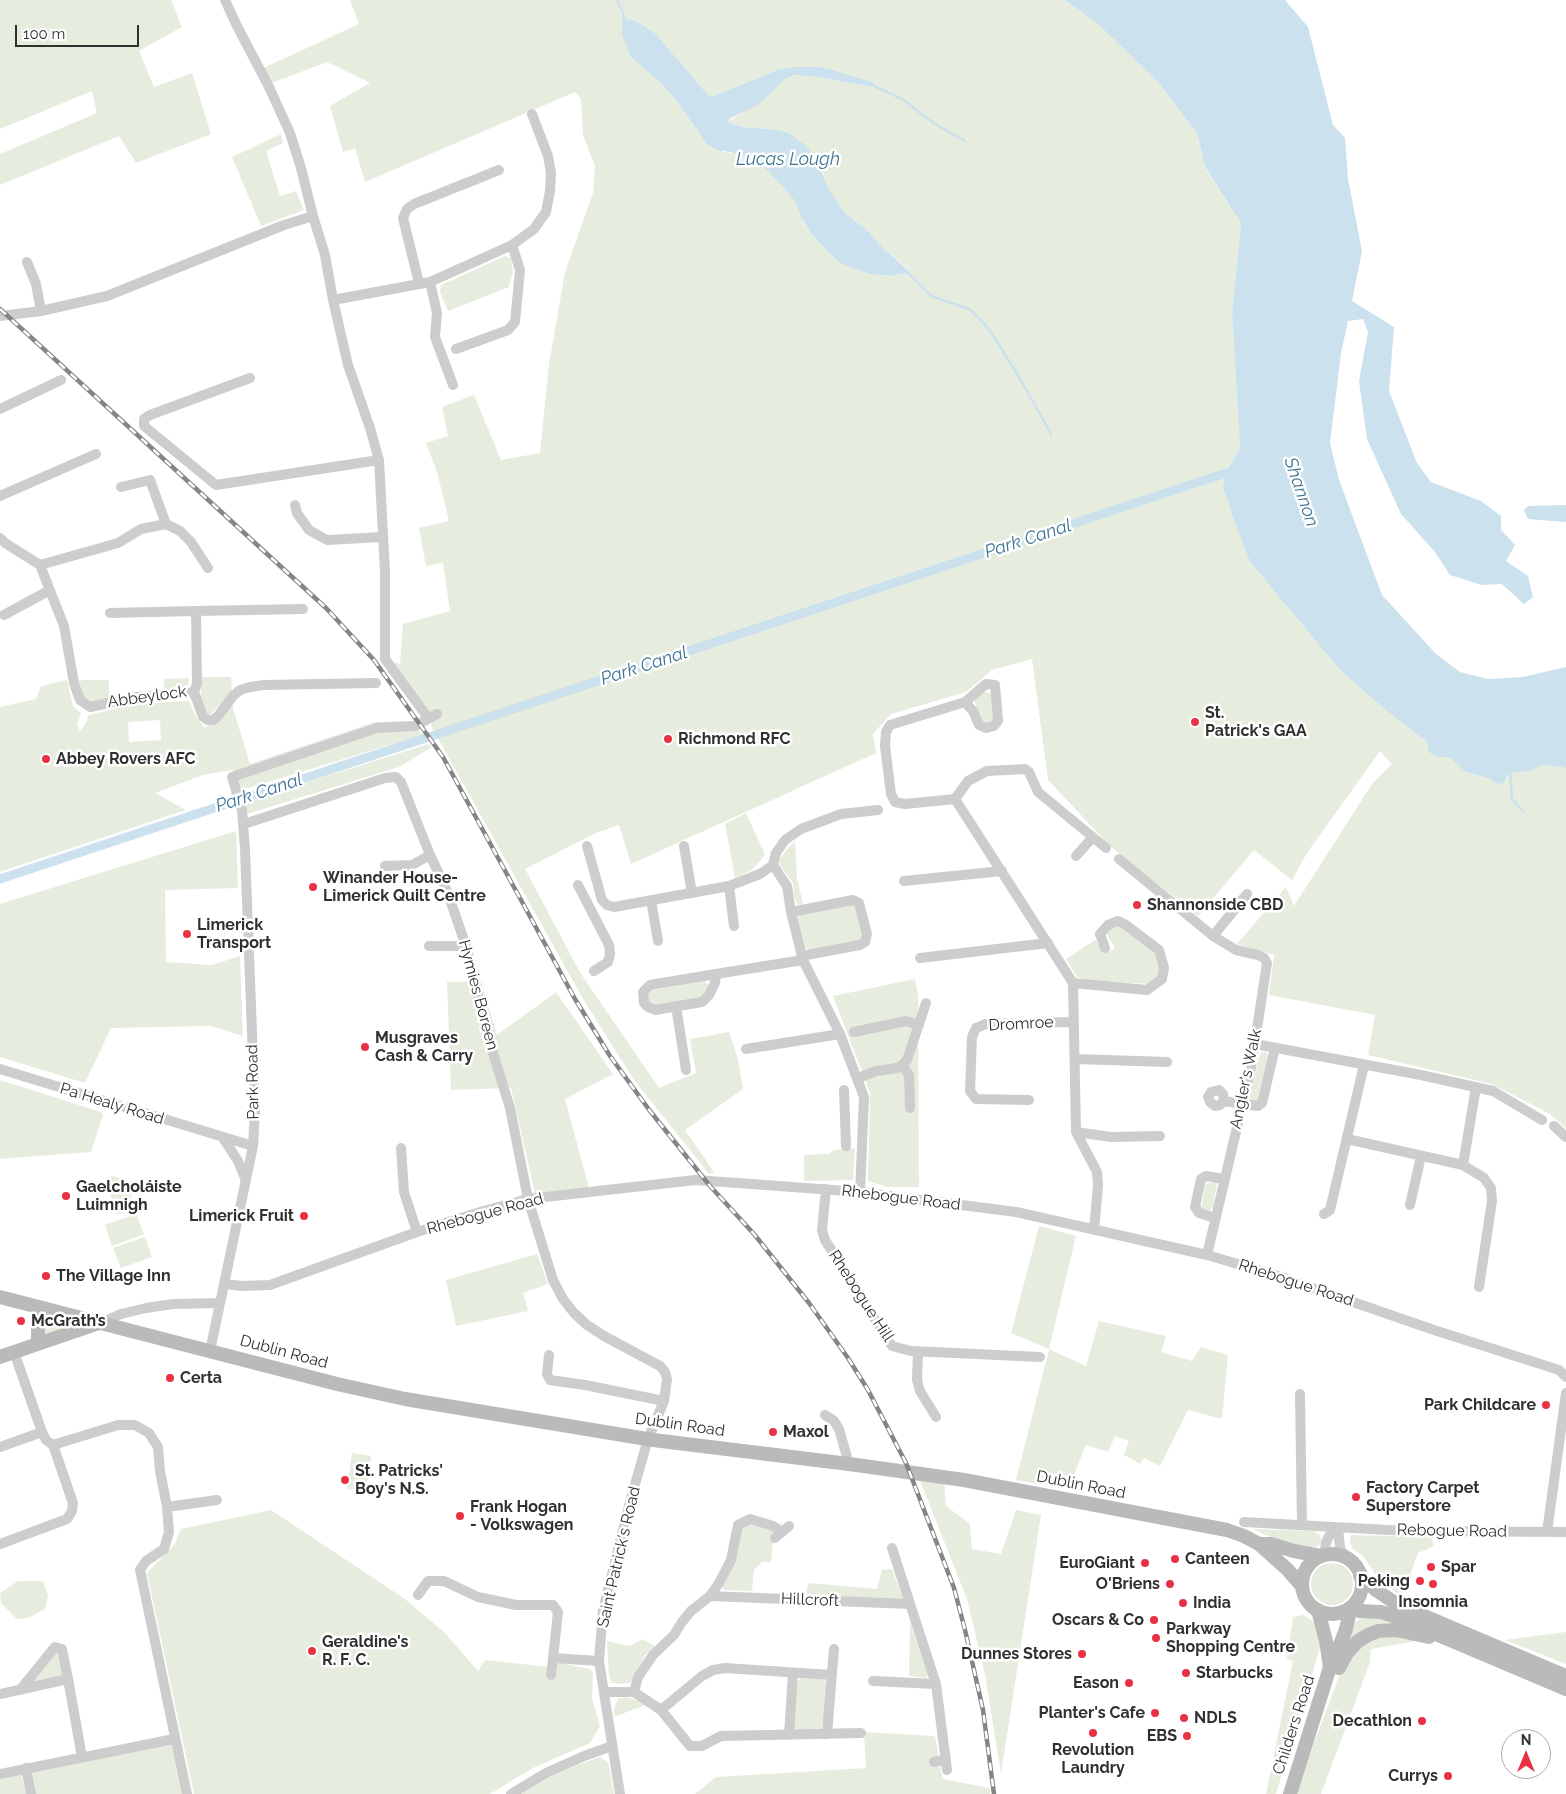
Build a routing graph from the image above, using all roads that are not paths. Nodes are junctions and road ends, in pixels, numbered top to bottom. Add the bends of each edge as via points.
1 (225, 0) edge
2 (532, 114) dead end
3 (499, 170) dead end
4 (313, 216) junction
5 (512, 245) junction
6 (28, 262) dead end
7 (430, 282) junction
8 (419, 283) junction
9 (333, 300) junction
10 (41, 311) junction
11 (0, 316) edge
12 (456, 349) dead end
13 (250, 378) dead end
14 (61, 380) dead end
15 (453, 385) dead end
16 (0, 409) edge
17 (96, 454) dead end
18 (378, 460) junction
19 (121, 487) dead end
20 (0, 496) edge
21 (295, 505) dead end
22 (166, 524) junction
23 (382, 537) junction
24 (0, 538) edge
25 (40, 564) junction
26 (208, 568) dead end
27 (50, 590) junction
28 (303, 609) dead end
29 (196, 611) junction
30 (110, 613) dead end
31 (4, 615) dead end
32 (376, 683) dead end
33 (194, 692) junction
34 (966, 702) dead end
35 (437, 714) dead end
36 (426, 719) junction
37 (955, 799) junction
38 (878, 810) dead end
39 (244, 824) junction
40 (1093, 837) junction
41 (587, 846) dead end
42 (684, 846) dead end
43 (1106, 848) dead end
44 (430, 855) junction
45 (1076, 856) dead end
46 (1119, 859) dead end
47 (384, 866) dead end
48 (773, 866) junction
49 (1002, 871) junction
50 (904, 881) dead end
51 (578, 885) dead end
52 (729, 886) junction
53 (692, 893) junction
54 (1247, 894) dead end
55 (602, 900) junction
56 (651, 900) junction
57 (589, 907) junction
58 (791, 912) junction
59 (734, 926) dead end
60 (1213, 936) junction
61 (658, 941) dead end
62 (1048, 943) junction
63 (429, 946) dead end
64 (466, 946) junction
65 (1105, 948) dead end
66 (802, 958) junction
67 (920, 958) dead end
68 (594, 971) dead end
69 (716, 974) junction
70 (1073, 983) junction
71 (926, 1003) dead end
72 (676, 1006) junction
73 (1074, 1022) junction
74 (919, 1026) junction
75 (854, 1032) dead end
76 (840, 1034) junction
77 (1255, 1044) junction
78 (1275, 1048) junction
79 (746, 1049) dead end
80 (1076, 1059) junction
81 (1167, 1062) dead end
82 (902, 1065) junction
83 (1364, 1065) junction
84 (0, 1069) edge
85 (686, 1070) dead end
86 (858, 1078) junction
87 (1476, 1087) junction
88 (844, 1090) dead end
89 (1029, 1100) dead end
90 (1224, 1101) dead end
91 (1241, 1105) junction
92 (910, 1108) dead end
93 (863, 1116) junction
94 (845, 1117) junction
95 (1542, 1120) dead end
96 (1554, 1126) dead end
97 (1076, 1132) junction
98 (1160, 1136) dead end
99 (1566, 1137) edge
100 (223, 1138) junction
101 (1347, 1139) junction
102 (253, 1146) junction
103 (846, 1146) dead end
104 (401, 1148) dead end
105 (1421, 1156) junction
106 (1463, 1165) junction
107 (1224, 1179) junction
108 (246, 1182) junction
109 (826, 1189) junction
110 (860, 1192) junction
111 (528, 1199) junction
112 (1410, 1205) dead end
113 (1324, 1214) dead end
114 (1215, 1218) junction
115 (1094, 1230) junction
116 (416, 1232) junction
117 (1207, 1256) junction
118 (225, 1284) junction
119 (1479, 1287) dead end
120 (0, 1297) edge
121 (220, 1304) junction
122 (38, 1307) junction
123 (99, 1323) junction
124 (38, 1344) junction
125 (210, 1351) junction
126 (918, 1351) junction
127 (14, 1352) junction
128 (0, 1356) edge
129 (549, 1356) dead end
130 (1040, 1357) dead end
131 (1566, 1376) edge
132 (1566, 1393) edge
133 (1300, 1394) dead end
134 (664, 1401) junction
135 (825, 1415) dead end
136 (936, 1417) dead end
137 (42, 1432) junction
138 (648, 1439) junction
139 (53, 1445) junction
140 (0, 1446) edge
141 (849, 1464) junction
142 (217, 1500) dead end
143 (167, 1507) junction
144 (1244, 1522) dead end
145 (1302, 1525) junction
146 (1338, 1528) junction
147 (782, 1532) dead end
148 (1547, 1532) junction
149 (1566, 1532) edge
150 (0, 1544) edge
151 (1258, 1544) junction
152 (892, 1548) dead end
153 (1322, 1556) junction
154 (1344, 1557) junction
155 (1360, 1576) junction
156 (1302, 1586) junction
157 (418, 1595) dead end
158 (710, 1596) junction
159 (910, 1604) junction
160 (1349, 1608) junction
161 (1318, 1610) junction
162 (1440, 1635) junction
163 (834, 1649) dead end
164 (553, 1658) junction
165 (599, 1661) junction
166 (793, 1673) junction
167 (1329, 1673) junction
168 (551, 1675) dead end
169 (832, 1675) junction
170 (1566, 1676) edge
171 (68, 1679) junction
172 (873, 1681) dead end
173 (936, 1684) junction
174 (1566, 1689) edge
175 (20, 1690) junction
176 (605, 1692) junction
177 (634, 1692) junction
178 (0, 1694) edge
179 (661, 1710) junction
180 (861, 1733) dead end
181 (828, 1734) junction
182 (789, 1735) junction
183 (174, 1739) junction
184 (612, 1746) junction
185 (82, 1757) junction
186 (934, 1762) dead end
187 (26, 1768) junction
188 (0, 1774) edge
189 (31, 1794) edge
190 (187, 1794) edge
191 (511, 1794) edge
192 (620, 1794) edge
193 (1290, 1794) edge

1 - 4 street via 290,134
2 - 5 street via 548,156 550,191 546,212 534,229
3 - 8 street via 408,209 403,218
4 - 9 street via 326,255
4 - 10 street via 107,296
5 - 7 street
5 - 12 street via 520,270 515,322 508,330
6 - 10 street
7 - 8 street
7 - 15 street via 437,313 435,337
8 - 9 street
9 - 18 street via 348,365
10 - 11 street
13 - 18 street via 150,414 144,419 144,426 216,485
14 - 16 street
17 - 20 street
18 - 23 street
19 - 22 street via 150,480
21 - 23 street via 309,530 328,540
22 - 25 street via 141,529 118,543
22 - 26 street via 191,542
23 - 36 street via 385,659
24 - 25 street
25 - 27 street, Abbeylock
27 - 31 street
27 - 33 street, Abbeylock via 64,626 80,700 90,707 136,697
28 - 29 street
29 - 30 street
29 - 33 street, Abbeylock via 197,684
32 - 33 street via 250,687 233,696 213,720 203,717
34 - 37 street via 890,725 886,732 891,794 895,802
35 - 36 street
36 - 39 street, Park Road via 415,726 377,728 232,777
37 - 40 street via 968,781 987,771 1025,769 1030,772 1038,792
37 - 49 street
38 - 48 street via 841,814 801,829 785,840 776,852
39 - 44 street, Hymies Boreen via 396,777 401,782
39 - 102 street, Park Road via 255,1111
40 - 43 street
40 - 45 street
41 - 55 street
42 - 53 street
44 - 47 street via 412,865
44 - 64 street, Hymies Boreen via 447,891
46 - 60 street, Angler's Walk
48 - 52 street
48 - 58 street via 787,886
49 - 50 street
49 - 62 street
51 - 57 street
52 - 53 street
52 - 59 street
53 - 56 street
54 - 60 street
55 - 56 street via 607,906 614,907
55 - 57 street
56 - 61 street
57 - 68 street via 609,945 610,954 608,962
58 - 66 street
58 - 66 street via 853,900 859,902 867,934 865,942 860,945
60 - 77 street, Angler's Walk via 1236,950 1264,958 1267,963
62 - 67 street
62 - 70 street
63 - 64 street
64 - 111 street, Hymies Boreen via 510,1108
65 - 70 street via 1100,934 1108,925 1118,921 1126,925 1159,950 1164,968 1162,979 1148,990
66 - 69 street
66 - 76 street
69 - 72 street via 709,995 702,1002
69 - 72 street via 650,985 643,992 644,1003 655,1010
70 - 73 street, Dromroe
71 - 74 street
72 - 85 street
73 - 80 street, Dromroe
73 - 89 street, Dromroe via 986,1024 976,1028 972,1038 970,1091 976,1099
74 - 75 street via 906,1022
74 - 82 street via 907,1060
76 - 79 street
76 - 86 street
77 - 78 street
77 - 91 street, Angler's Walk
78 - 83 street
78 - 91 street via 1262,1103 1258,1106
80 - 81 street
80 - 97 street, Dromroe
82 - 86 street
82 - 92 street via 909,1075
83 - 87 street
83 - 101 street
84 - 100 street, Pa Healy Road
86 - 93 street via 864,1096
87 - 95 street via 1492,1091
87 - 106 street
88 - 94 street
90 - 91 street
91 - 107 street, Angler's Walk
93 - 94 street
93 - 110 street
94 - 103 street
96 - 99 street
97 - 98 street via 1111,1137
97 - 115 street, Dromroe via 1097,1172
100 - 102 street, Pa Healy Road
100 - 108 street via 238,1161
101 - 105 street
101 - 113 street via 1330,1210
102 - 108 street, Park Road
104 - 116 street via 404,1192
105 - 106 street
105 - 112 street
106 - 119 street via 1484,1178 1491,1188 1492,1201
107 - 114 street, Angler's Walk
107 - 114 street via 1206,1176 1201,1180 1195,1206 1199,1213
108 - 118 street, Park Road
109 - 110 street, Rhebogue Road
109 - 111 street, Rhebogue Road via 695,1180
109 - 126 street, Rhebogue Hill via 824,1240 892,1346
110 - 115 street, Rhebogue Road via 1016,1212
111 - 116 street, Rhebogue Road
111 - 134 street, Hymies Boreen via 553,1280 563,1299 587,1325 660,1366 667,1379
114 - 117 street, Angler's Walk
115 - 117 street, Rhebogue Road
116 - 118 street, Rhebogue Road via 270,1284
117 - 131 street, Rhebogue Road via 1272,1274 1559,1370
118 - 121 street, Park Road
120 - 122 main road, Dublin Road
121 - 123 street via 173,1304 146,1308
121 - 125 street, Park Road
122 - 123 main road, Dublin Road
122 - 124 main road
123 - 124 main road
123 - 125 main road, Dublin Road
124 - 127 main road
125 - 138 main road, Dublin Road via 405,1399
126 - 130 street, Rhebogue Hill
126 - 136 street via 917,1380
127 - 128 main road
127 - 137 street
129 - 134 street via 547,1374 550,1380
132 - 148 street
133 - 145 street
134 - 138 street, Saint Patrick's Road
135 - 141 street via 839,1429
137 - 139 street
137 - 140 street
138 - 141 main road, Dublin Road
138 - 165 street, Saint Patrick's Road via 603,1610
139 - 143 street via 118,1425 135,1425 149,1433 158,1447
139 - 150 street via 73,1502 72,1511 67,1519
141 - 151 main road, Dublin Road via 978,1483 1208,1526 1244,1536
142 - 143 street
143 - 183 street via 169,1532 164,1549 146,1561 140,1570
144 - 145 street, Rebogue Road
145 - 146 street, Rebogue Road
146 - 148 street, Rebogue Road
146 - 153 street via 1332,1531
146 - 154 street
147 - 158 street via 750,1519 738,1525 731,1560
148 - 149 street, Rebogue Road
151 - 153 main road
151 - 156 main road
152 - 159 street
153 - 154 main road
153 - 156 main road via 1304,1571
154 - 155 main road via 1351,1561
155 - 160 main road via 1360,1593
155 - 170 main road via 1398,1605
156 - 161 main road via 1309,1604
157 - 164 street via 428,1581 444,1581 478,1597 516,1605 553,1605 558,1612
158 - 159 street, Hillcroft
158 - 177 street via 691,1611 674,1635 653,1655 638,1677
159 - 173 street
160 - 161 main road via 1333,1613
160 - 162 main road via 1386,1613
160 - 167 main road, Childers Road via 1346,1630
161 - 167 main road, Childers Road via 1326,1641
162 - 167 main road via 1426,1638 1396,1630 1378,1631 1358,1641 1338,1670
162 - 174 main road
163 - 169 street
164 - 165 street
164 - 168 street
165 - 176 street, Saint Patrick's Road
166 - 169 street
166 - 179 street via 713,1670
166 - 182 street
167 - 193 main road, Childers Road
169 - 181 street
171 - 175 street
171 - 175 street via 62,1648 55,1647
171 - 185 street
172 - 173 street
173 - 186 street via 946,1765
175 - 178 street
176 - 177 street
176 - 184 street, Saint Patrick's Road
177 - 179 street
179 - 182 street via 690,1746 702,1746 720,1736
180 - 181 street
181 - 182 street
183 - 185 street
183 - 190 street
184 - 191 street via 546,1773
184 - 192 street, Saint Patrick's Road
185 - 187 street
187 - 188 street
187 - 189 street

